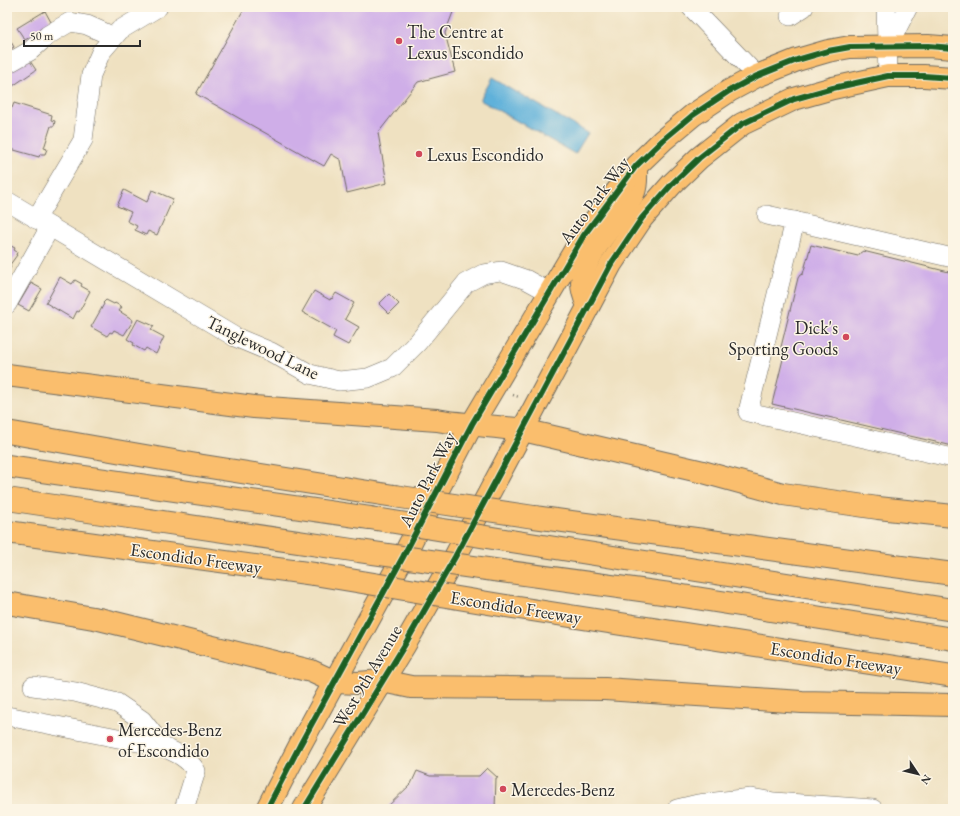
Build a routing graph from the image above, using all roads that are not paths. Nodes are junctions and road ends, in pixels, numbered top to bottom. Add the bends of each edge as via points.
1 (158, 7) edge
2 (691, 7) edge
3 (886, 7) edge
4 (908, 7) edge
5 (114, 37) junction
6 (887, 47) junction
7 (953, 48) edge
8 (7, 64) edge
9 (757, 76) junction
10 (888, 76) junction
11 (953, 78) edge
12 (636, 166) junction
13 (7, 202) edge
14 (767, 215) dead end
15 (795, 221) junction
16 (43, 223) junction
17 (953, 258) edge
18 (549, 292) junction
19 (7, 304) edge
20 (588, 306) junction
21 (7, 375) edge
22 (472, 424) junction
23 (523, 430) junction
24 (7, 432) edge
25 (953, 458) edge
26 (7, 466) edge
27 (7, 499) edge
28 (953, 516) edge
29 (7, 532) edge
30 (403, 557) joint
31 (953, 574) edge
32 (7, 604) edge
33 (953, 610) edge
34 (953, 639) edge
35 (953, 676) edge
36 (382, 680) junction
37 (335, 682) junction
38 (33, 686) dead end
39 (953, 705) edge
40 (7, 716) edge
41 (163, 747) junction
42 (184, 809) edge
43 (267, 809) edge
44 (304, 809) edge
45 (677, 809) edge
46 (873, 809) edge

1 - 5 street via 120,30
2 - 9 street
3 - 6 street
4 - 6 street
5 - 8 street via 87,25 70,22
5 - 16 street via 101,52 92,75 83,140
6 - 7 main road, Auto Park Way
6 - 9 main road, Auto Park Way via 828,50
6 - 10 street
9 - 12 main road, Auto Park Way via 693,115
10 - 11 main road
10 - 20 main road via 794,99 742,124 683,172 642,218 611,264
12 - 18 main road, Auto Park Way via 584,235
12 - 20 main road via 634,192 629,203 595,249 585,269 582,281
13 - 16 street, Tanglewood Lane
14 - 15 street
15 - 17 street
15 - 25 street via 748,412
16 - 18 street, Tanglewood Lane via 235,337 271,352 310,374 339,381 368,378 392,368 418,342 466,283 483,274 501,271 527,280
16 - 19 street
18 - 22 main road, Auto Park Way
20 - 23 main road
21 - 22 main road via 254,407
22 - 23 main road
22 - 30 main road, Auto Park Way
23 - 28 main road via 703,472 783,494
23 - 36 main road, West 9th Avenue via 455,557
24 - 31 main road, bridge via 394,496
26 - 33 main road, bridge via 370,518
27 - 34 main road, bridge via 677,595
29 - 35 main road, Escondido Freeway, bridge via 314,574
30 - 37 main road, West 9th Avenue
32 - 37 main road via 99,620 310,671
36 - 37 main road
36 - 39 main road via 411,687 604,689 802,702
36 - 44 main road, West 9th Avenue
37 - 43 main road, West 9th Avenue
38 - 41 street via 75,692 117,703 142,720
40 - 41 street
41 - 42 street via 182,755 196,771
45 - 46 street via 750,798

